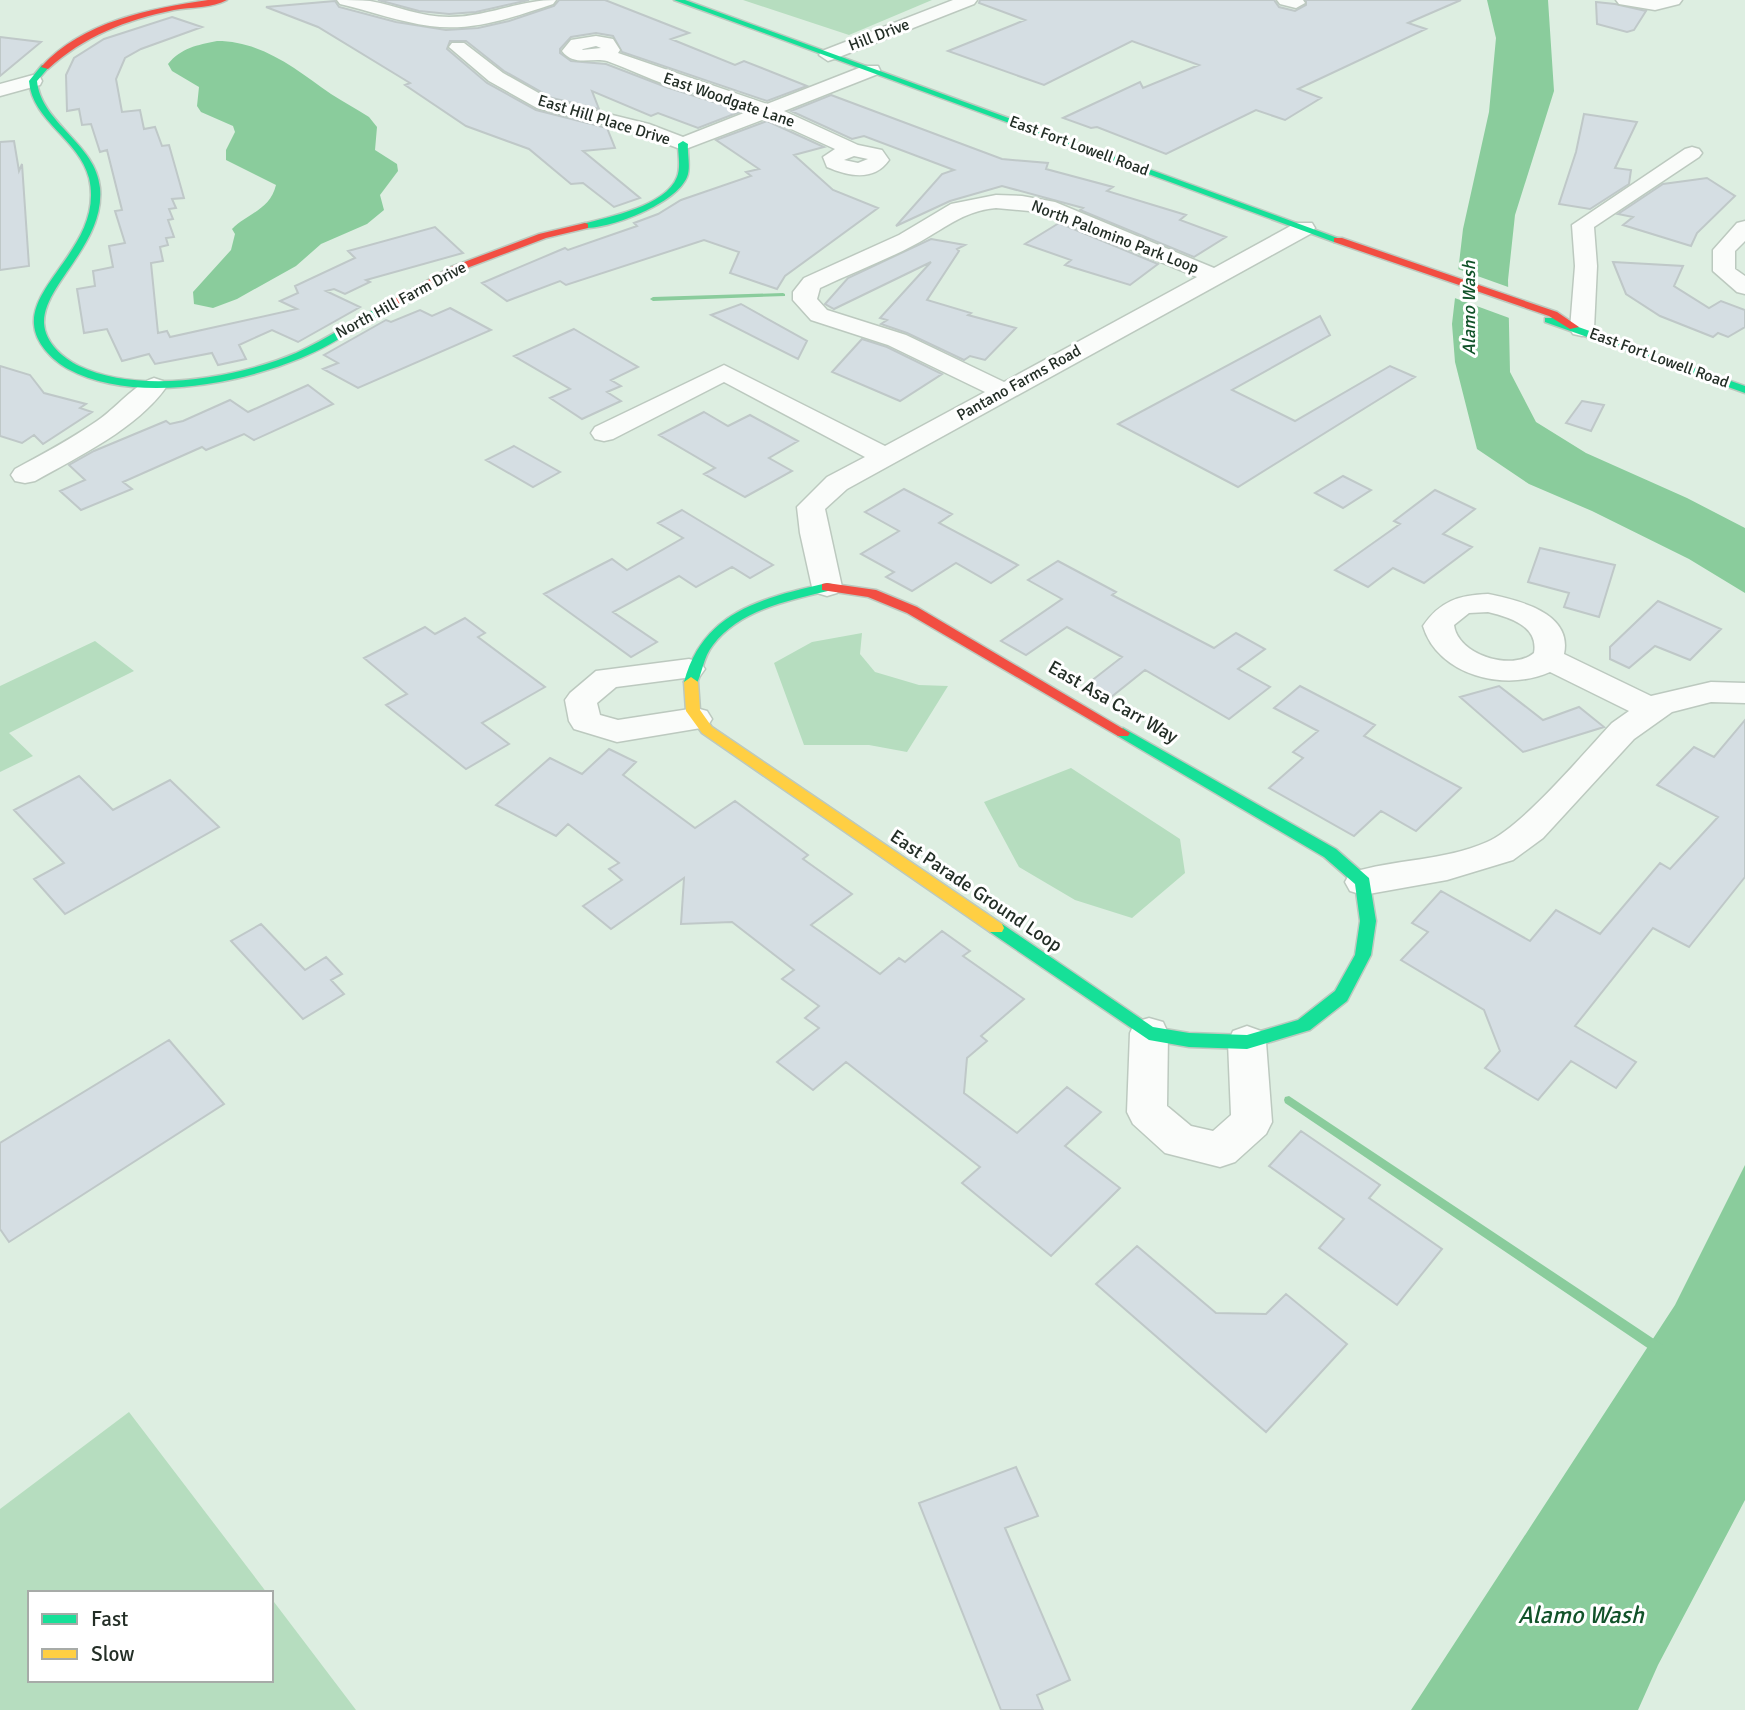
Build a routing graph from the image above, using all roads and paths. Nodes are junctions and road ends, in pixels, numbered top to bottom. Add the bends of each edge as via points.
1 (223, 0) edge
2 (346, 0) edge
3 (547, 0) edge
4 (678, 0) edge
5 (968, 0) edge
6 (1625, 0) edge
7 (1673, 0) edge
8 (445, 44) dead end
9 (604, 54) dead end
10 (828, 55) junction
11 (871, 70) junction
12 (33, 81) junction
13 (0, 90) edge
14 (768, 112) junction
15 (683, 144) junction
16 (852, 150) dead end
17 (1652, 157) dead end
18 (1304, 228) junction
19 (1745, 228) edge
20 (1214, 276) junction
21 (1745, 286) edge
22 (1578, 328) junction
23 (153, 386) junction
24 (1745, 390) edge
25 (1003, 391) junction
26 (604, 433) dead end
27 (884, 456) junction
28 (26, 475) dead end
29 (827, 587) junction
30 (1548, 658) dead end
31 (689, 669) junction
32 (1745, 692) edge
33 (1652, 710) junction
34 (696, 719) junction
35 (1363, 882) junction
36 (1149, 1033) junction
37 (1247, 1042) junction

1 - 12 street via 161,11 87,37 59,54
2 - 3 street via 441,22 498,16
4 - 10 street, East Fort Lowell Road
5 - 10 street, Hill Drive
6 - 7 street via 1648,5
8 - 15 street, East Hill Place Drive via 544,104 642,128
9 - 14 street, East Woodgate Lane
10 - 11 street, East Fort Lowell Road
11 - 14 street
11 - 18 street, East Fort Lowell Road
12 - 13 street
12 - 23 street via 35,99 85,158 95,185 96,205 80,247 38,319 41,338 75,369 108,381
14 - 15 street
14 - 16 street, East Woodgate Lane
15 - 23 street, North Hill Farm Drive via 684,173 677,189 649,206 542,236 454,269 299,355 202,381
17 - 22 street via 1684,159 1583,225 1586,266
18 - 20 street, Pantano Farms Road
18 - 22 street, East Fort Lowell Road
19 - 21 street via 1724,250 1724,271
20 - 25 street, Pantano Farms Road
20 - 25 street, North Palomino Park Loop via 1046,207 995,201 947,214 904,242 812,283 805,292 805,300 819,315 897,341
22 - 24 street, East Fort Lowell Road
23 - 28 street via 97,436
25 - 27 street, Pantano Farms Road
26 - 27 street via 724,372
27 - 29 street, Pantano Farms Road via 837,483 811,507
29 - 31 street via 784,596 731,620 699,651
29 - 35 street, East Asa Carr Way via 871,593 912,610 1330,852
30 - 33 street
31 - 34 street
31 - 34 street via 607,678 581,700 585,721 617,731
32 - 33 street via 1711,692
33 - 35 street via 1623,731 1531,829 1501,851 1447,867
34 - 36 street, East Parade Ground Loop via 720,740
35 - 37 street, East Parade Ground Loop via 1368,921 1363,955 1341,996 1304,1025
36 - 37 street, East Parade Ground Loop
36 - 37 street via 1147,1112 1179,1141 1220,1150 1252,1122

